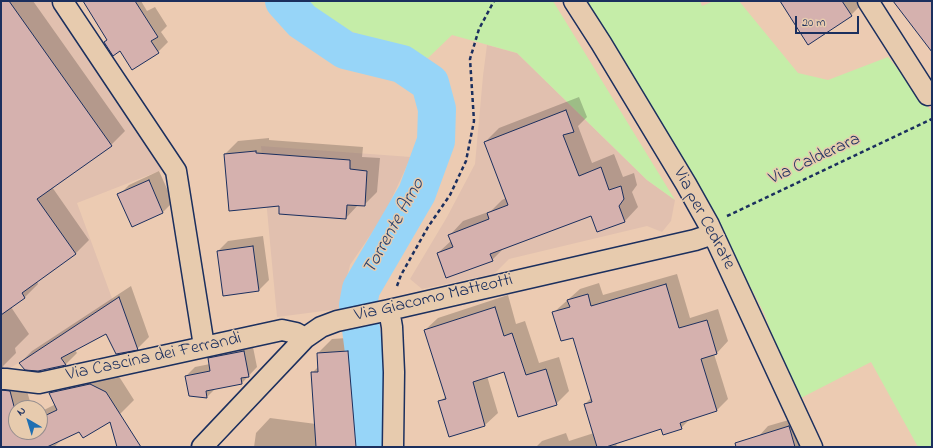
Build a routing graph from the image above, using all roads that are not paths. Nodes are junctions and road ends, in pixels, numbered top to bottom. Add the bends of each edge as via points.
1 (574, 1) edge
2 (868, 1) edge
3 (63, 2) dead end
4 (928, 95) dead end
5 (711, 229) junction
6 (383, 311) junction
7 (305, 338) junction
8 (204, 346) junction
9 (1, 379) edge
10 (202, 447) edge
11 (393, 447) edge
12 (812, 447) edge

1 - 5 street, Via per Cedrate
2 - 4 street
3 - 8 street via 176,171
5 - 6 street, Via Giacomo Matteotti via 695,240
5 - 12 street, Via per Cedrate
6 - 7 street, Via Giacomo Matteotti via 338,321 321,327
6 - 11 street via 392,327
7 - 8 street, Via Cascina dei Ferrandi via 282,330
7 - 10 street, Via Giacomo Matteotti
8 - 9 street, Via Cascina dei Ferrandi via 39,383

